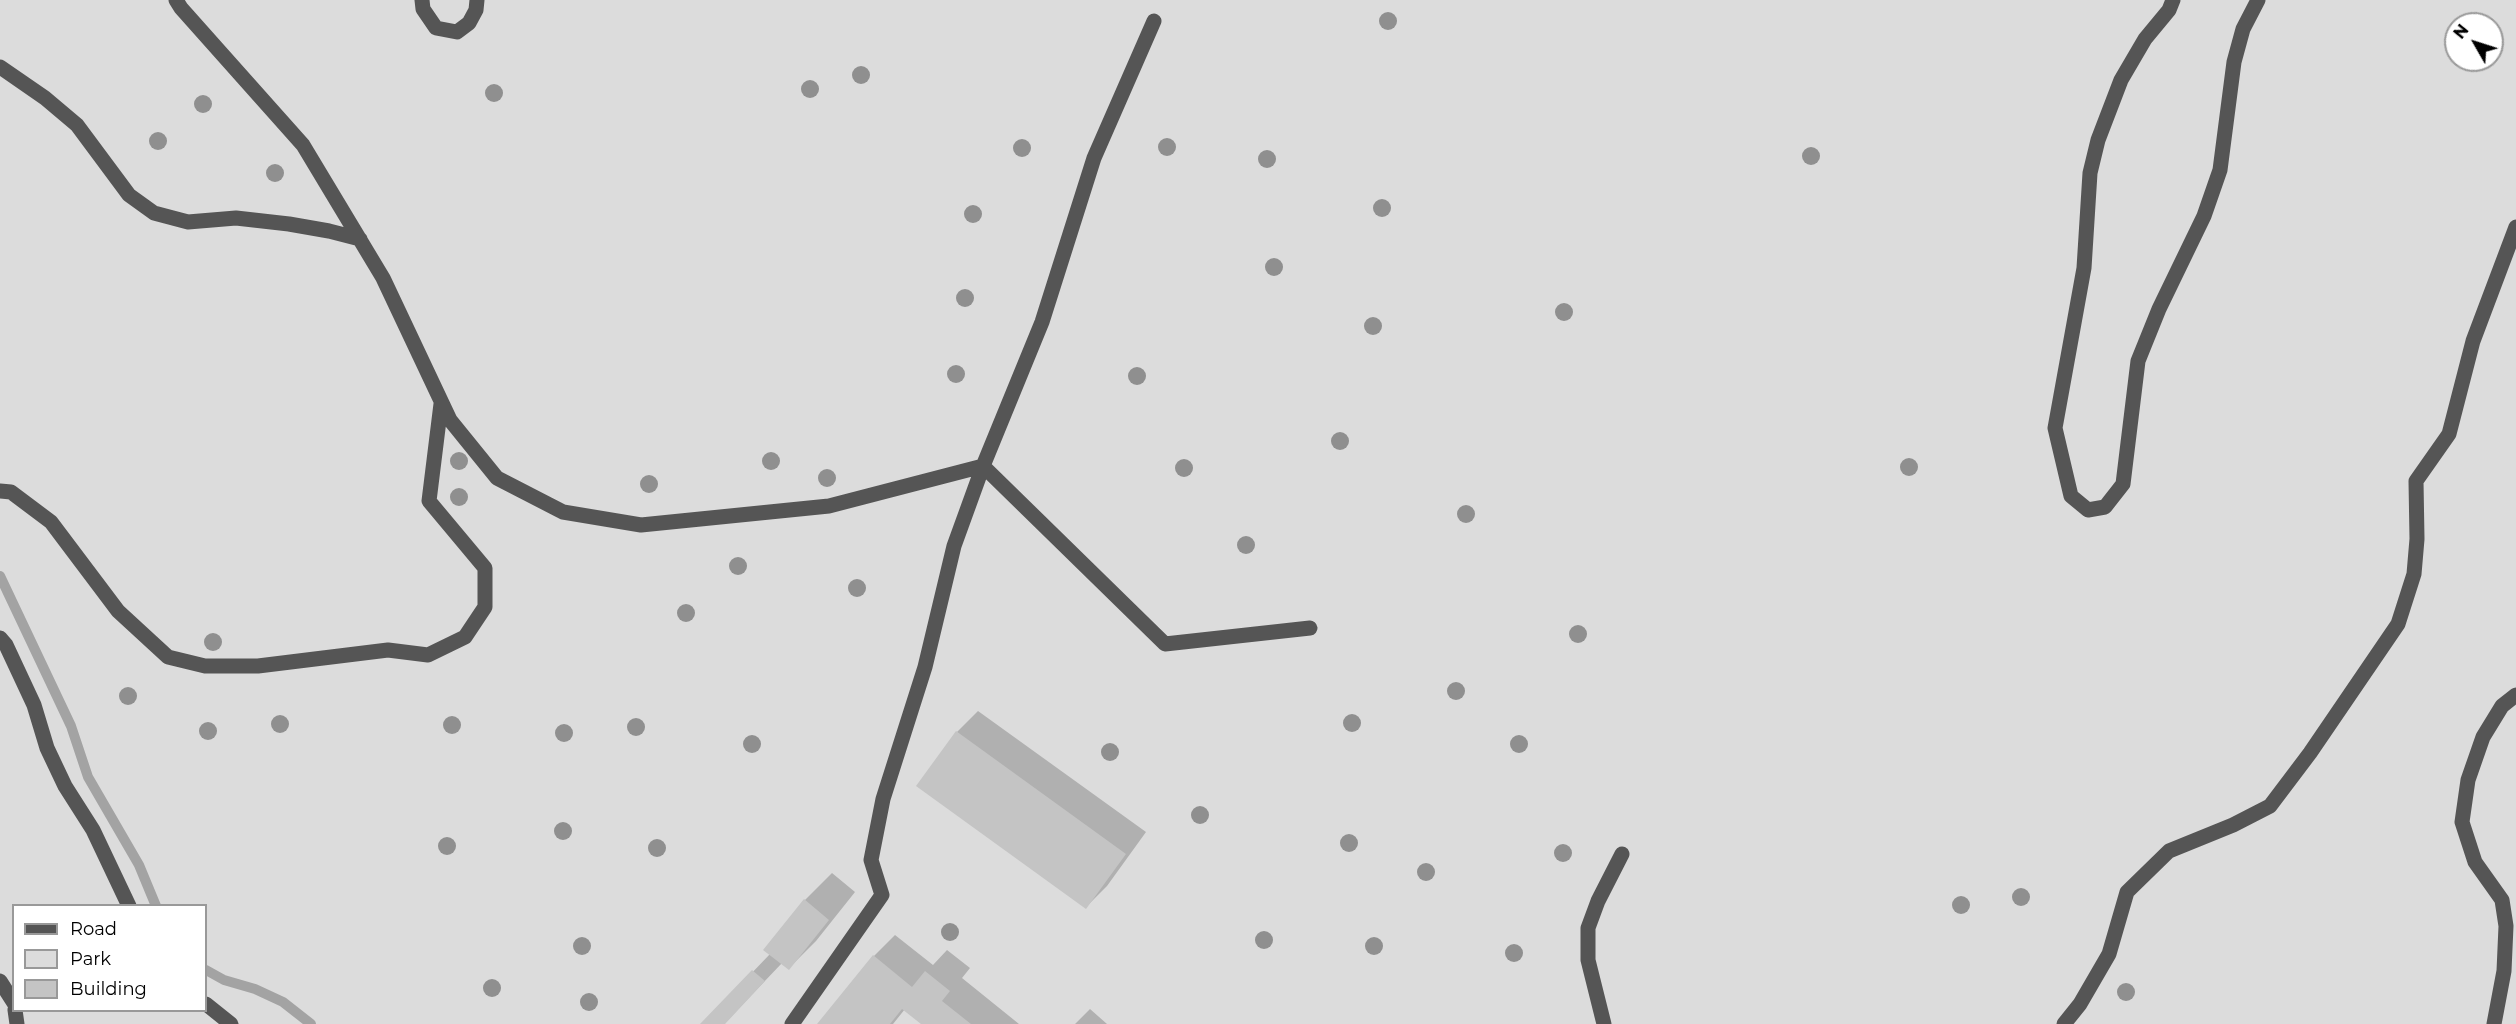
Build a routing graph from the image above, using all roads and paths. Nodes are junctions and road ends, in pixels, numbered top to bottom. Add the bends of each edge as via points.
1 (176, 0) edge
2 (422, 0) edge
3 (477, 0) edge
4 (2173, 0) edge
5 (2258, 0) edge
6 (1154, 21) dead end
7 (0, 67) edge
8 (2516, 227) edge
9 (360, 239) junction
10 (441, 404) junction
11 (983, 466) junction
12 (0, 491) edge
13 (1310, 628) dead end
14 (0, 638) edge
15 (2516, 695) edge
16 (1622, 854) dead end
17 (128, 904) edge
18 (0, 981) edge
19 (12, 1000) edge
20 (207, 1005) edge
21 (231, 1024) edge
22 (792, 1024) edge
23 (1604, 1024) edge
24 (2064, 1024) edge
25 (2494, 1024) edge

1 - 9 lane via 303,145
2 - 3 lane via 423,9 436,28 457,32 469,23
4 - 5 lane via 2121,80 2090,173 2084,268 2055,428 2071,496 2088,510 2105,507 2123,484 2138,361 2204,216 2220,170 2234,62 2243,29
6 - 11 lane via 1094,158 1042,322
7 - 9 lane via 77,125 129,195 154,213 188,222 236,218 289,224
8 - 24 lane via 2473,341 2449,434 2416,481 2414,574 2398,624 2270,806 2169,851 2127,892 2109,954
9 - 10 lane via 383,279
10 - 11 lane via 496,478 563,512 641,525 829,506
10 - 12 lane via 429,501 485,568 485,607 465,637 428,655 388,650 258,666 205,666 168,657 118,611 51,522 11,492
11 - 13 lane via 1165,644
11 - 22 lane via 954,546 925,667 883,799 871,860 882,895
14 - 17 lane via 34,705 51,757 93,830
15 - 25 lane via 2502,706 2482,736 2468,780 2462,822 2475,862 2502,900 2506,926 2504,971
16 - 23 lane via 1593,913 1588,936 1588,960
18 - 19 lane
20 - 21 lane

